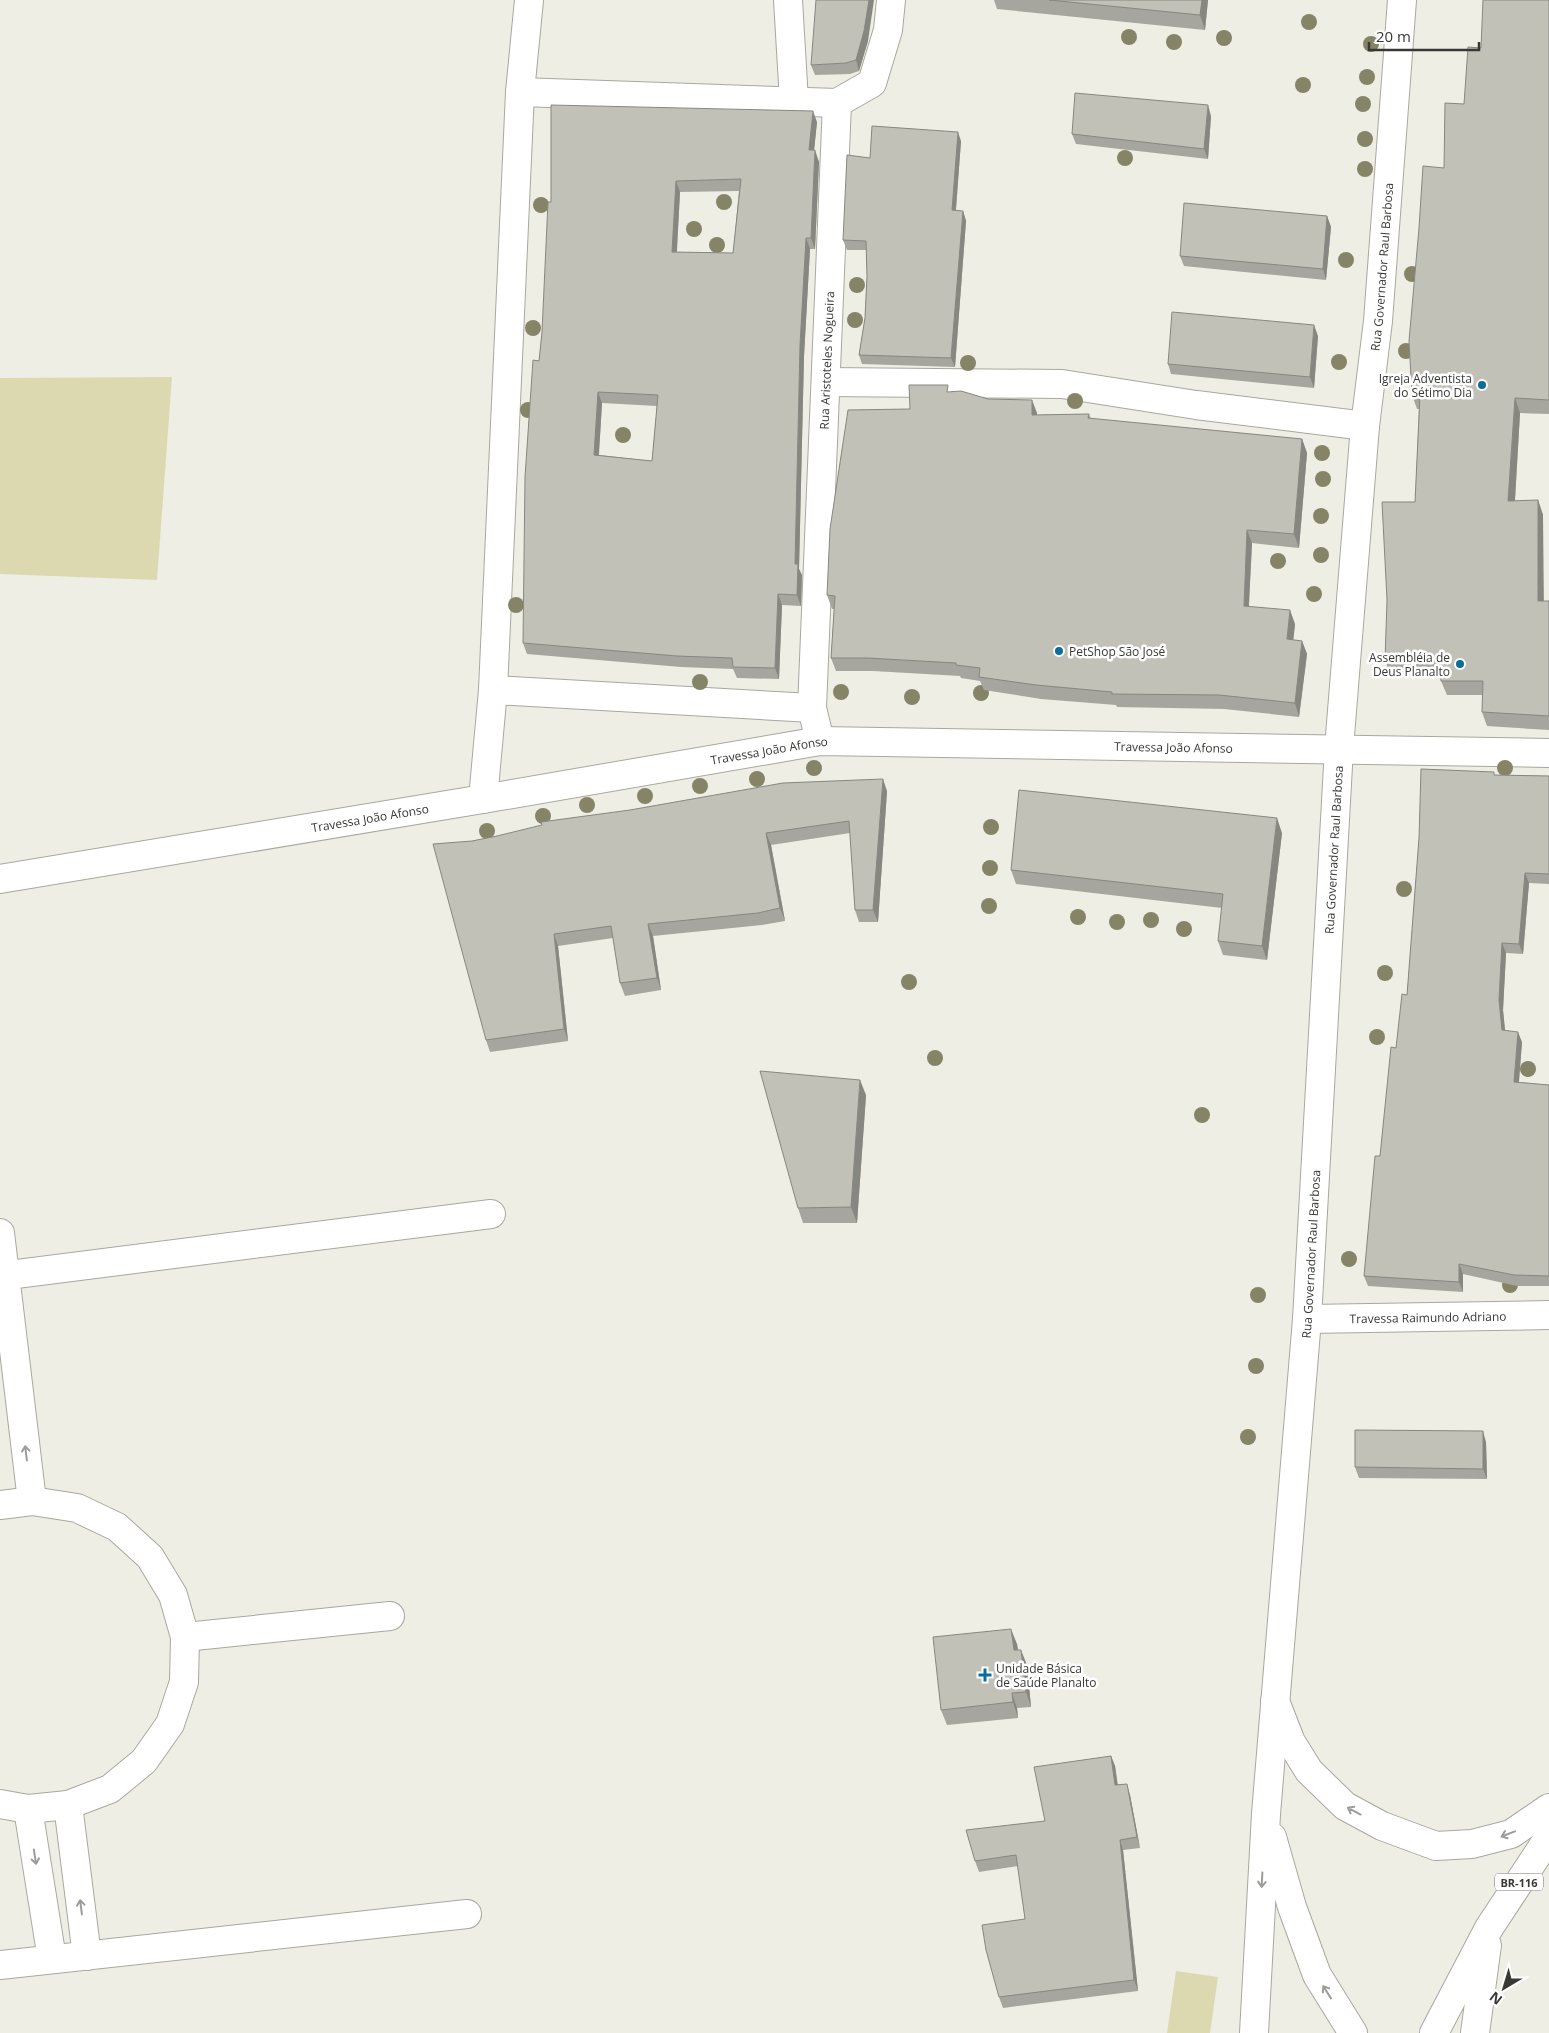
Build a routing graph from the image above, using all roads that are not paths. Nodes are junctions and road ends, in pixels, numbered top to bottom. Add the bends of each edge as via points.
1 (529, 0) edge
2 (788, 0) edge
3 (891, 0) edge
4 (1402, 0) edge
5 (520, 92) junction
6 (794, 101) junction
7 (837, 103) junction
8 (826, 382) junction
9 (1365, 426) junction
10 (493, 690) junction
11 (812, 708) junction
12 (820, 740) junction
13 (1339, 748) junction
14 (1549, 753) edge
15 (483, 799) junction
16 (0, 879) edge
17 (491, 1214) dead end
18 (0, 1233) edge
19 (2, 1275) edge
20 (1549, 1314) edge
21 (1307, 1319) junction
22 (32, 1501) junction
23 (0, 1504) edge
24 (390, 1616) dead end
25 (185, 1637) junction
26 (1275, 1701) junction
27 (0, 1804) edge
28 (68, 1805) junction
29 (1549, 1808) edge
30 (28, 1809) junction
31 (1266, 1814) junction
32 (1549, 1837) edge
33 (467, 1914) dead end
34 (1490, 1928) junction
35 (87, 1956) junction
36 (52, 1959) junction
37 (0, 1965) edge
38 (1254, 2033) edge
39 (1353, 2033) edge
40 (1434, 2033) edge
41 (1475, 2033) edge

1 - 5 main road
2 - 6 main road
3 - 7 main road via 888,30 872,83
4 - 9 main road, Rua Governador Raul Barbosa via 1378,321
5 - 6 main road
5 - 10 main road
6 - 7 main road
7 - 8 main road, Rua Aristoteles Nogueira
8 - 9 main road via 1062,384 1196,406
8 - 11 main road, Rua Aristoteles Nogueira
9 - 13 main road, Rua Governador Raul Barbosa
10 - 11 main road
10 - 15 main road
11 - 12 main road, Rua Aristoteles Nogueira
12 - 13 main road, Travessa João Afonso
12 - 15 main road, Travessa João Afonso
13 - 14 main road, Travessa João Afonso
13 - 21 main road, Rua Governador Raul Barbosa
15 - 16 main road, Travessa João Afonso
17 - 19 main road
18 - 19 main road
22 -> 19 main road
20 - 21 main road, Travessa Raimundo Adriano
21 - 26 main road, Rua Governador Raul Barbosa
22 - 23 main road
22 - 25 main road via 76,1508 117,1527 150,1557 173,1595
24 - 25 main road
25 - 28 main road via 184,1682 170,1724 144,1761 124,1778 110,1788
29 -> 26 main road via 1511,1834 1472,1844 1436,1846 1382,1826 1344,1806 1309,1771 1291,1742
26 - 31 main road, Rua Governador Raul Barbosa
27 - 30 main road
28 - 30 main road
35 -> 28 main road
30 -> 36 main road
31 -> 38 main road, Rua Governador Raul Barbosa
39 -> 31 main road via 1317,1975 1292,1907
32 - 34 main road, BR-116
33 - 35 main road
34 - 40 main road, BR-116
34 - 41 main road
35 - 36 main road
36 - 37 main road

